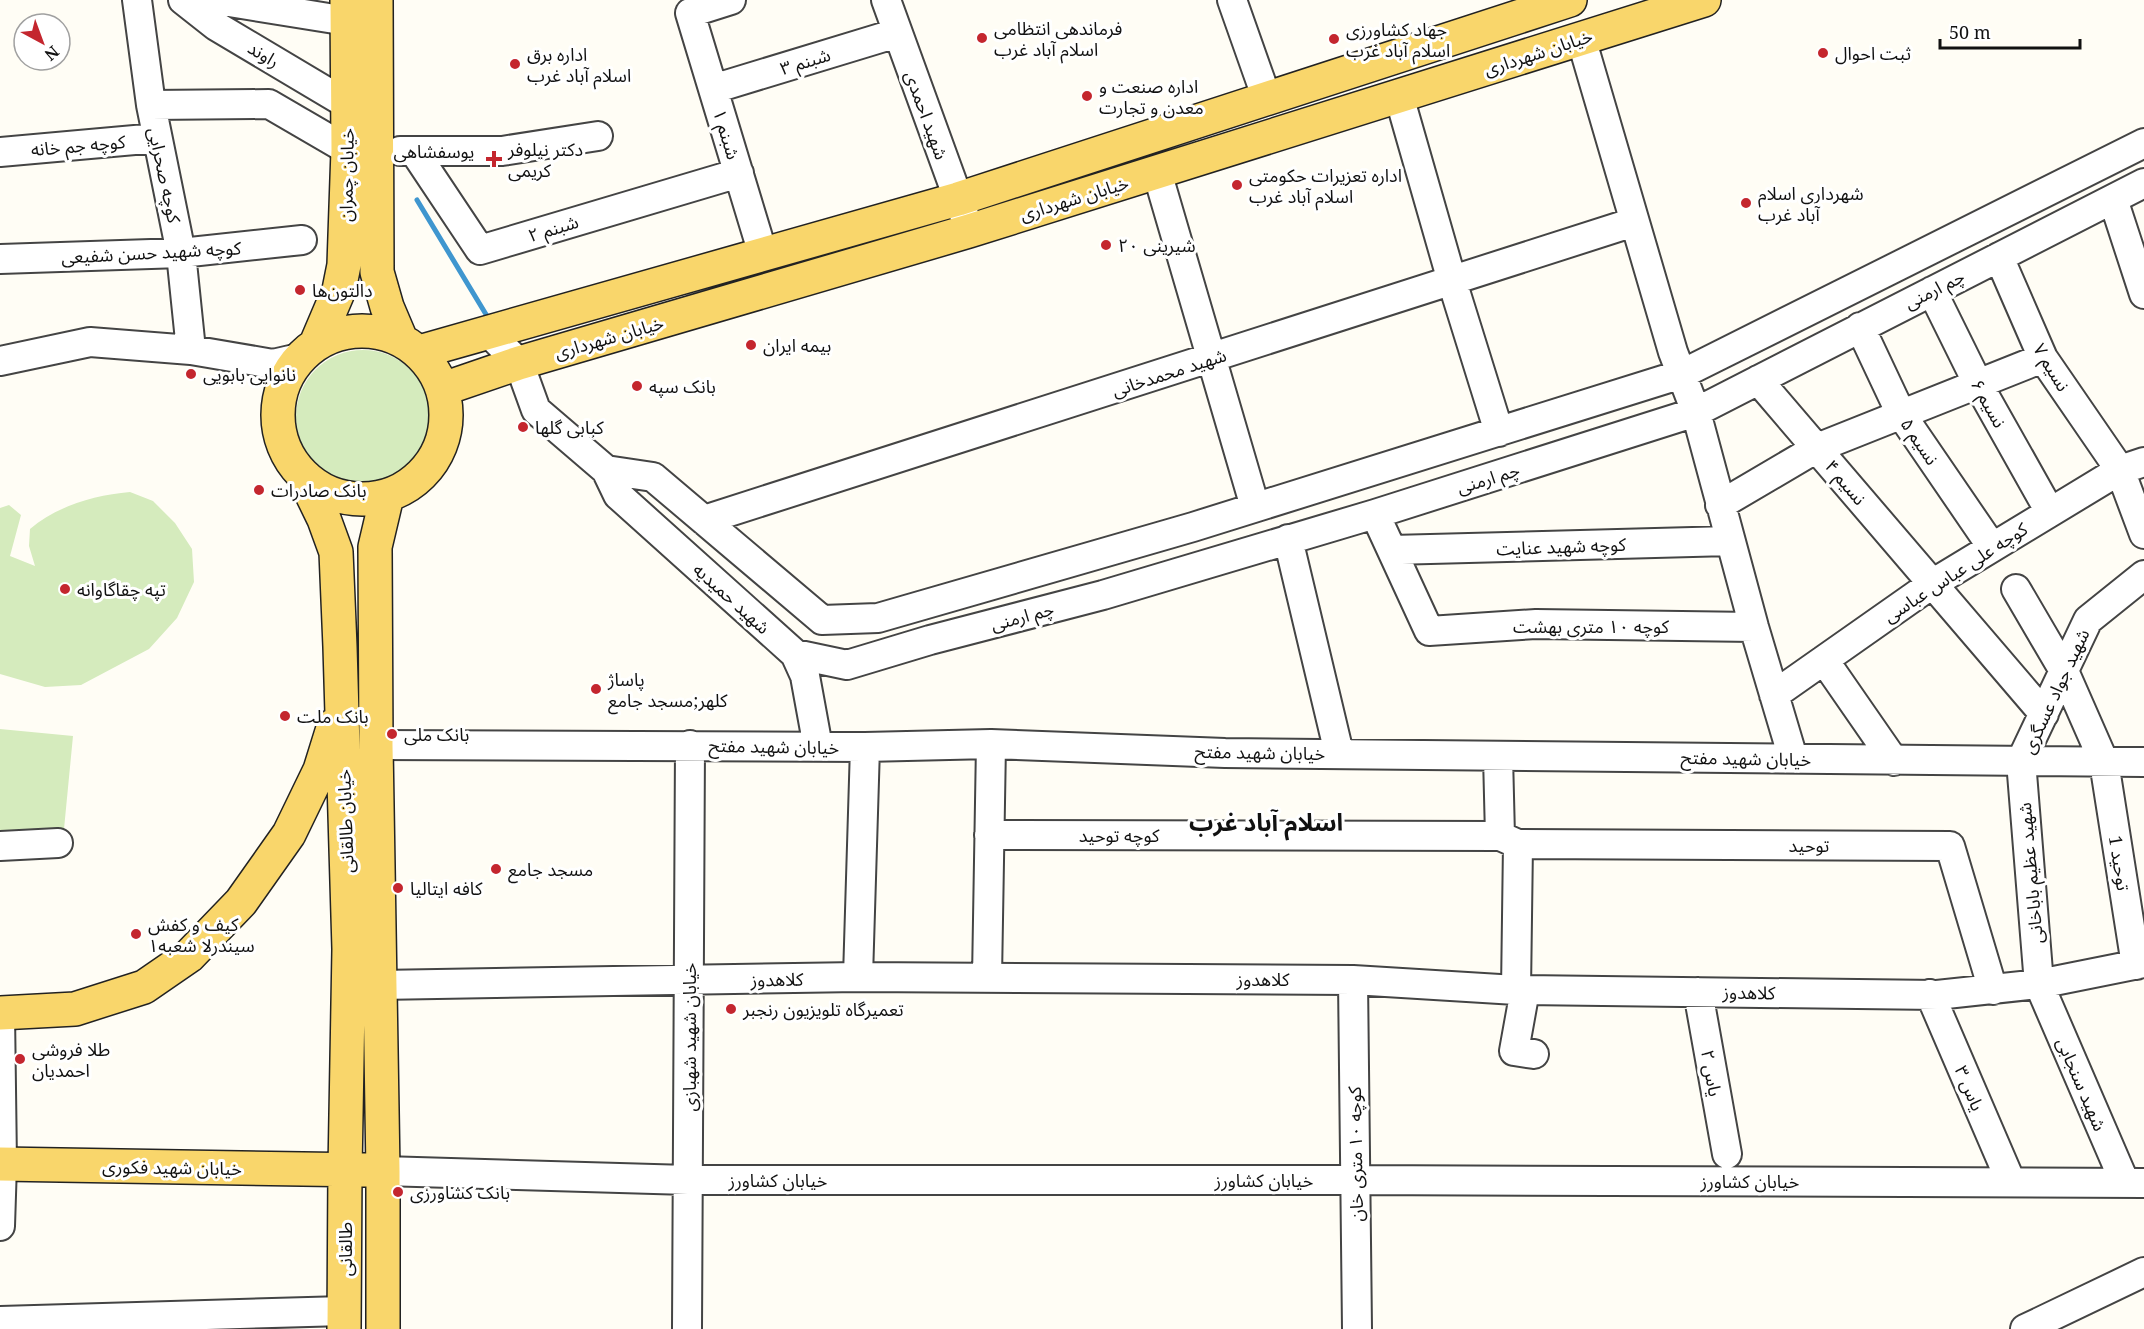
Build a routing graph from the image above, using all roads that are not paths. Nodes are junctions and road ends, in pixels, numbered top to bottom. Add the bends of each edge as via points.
1 (137, 0) edge
2 (183, 0) edge
3 (217, 0) edge
4 (376, 0) edge
5 (731, 0) edge
6 (886, 0) edge
7 (1232, 0) edge
8 (1570, 0) edge
9 (1704, 0) edge
10 (347, 11) edge
11 (897, 33) junction
12 (1581, 38) junction
13 (713, 89) junction
14 (1399, 96) junction
15 (1267, 99) junction
16 (347, 104) junction
17 (151, 105) junction
18 (598, 136) dead end
19 (156, 138) junction
20 (2144, 143) edge
21 (362, 150) junction
22 (414, 151) junction
23 (0, 152) edge
24 (1157, 172) junction
25 (739, 173) junction
26 (2144, 183) edge
27 (958, 199) junction
28 (2125, 210) edge
29 (1634, 222) junction
30 (969, 231) junction
31 (302, 240) dead end
32 (181, 253) junction
33 (763, 254) junction
34 (1999, 257) junction
35 (0, 259) edge
36 (1452, 281) junction
37 (1932, 291) junction
38 (2144, 294) edge
39 (1860, 327) junction
40 (489, 333) junction
41 (410, 346) junction
42 (191, 350) junction
43 (307, 351) junction
44 (1212, 358) junction
45 (2043, 358) junction
46 (0, 361) edge
47 (519, 363) junction
48 (1682, 374) junction
49 (1758, 380) junction
50 (1978, 384) junction
51 (443, 389) junction
52 (1696, 412) junction
53 (1901, 414) junction
54 (1499, 432) junction
55 (1817, 448) junction
56 (2132, 466) edge
57 (606, 470) junction
58 (304, 478) junction
59 (387, 496) junction
60 (1720, 505) junction
61 (1255, 507) junction
62 (2050, 512) junction
63 (1375, 513) junction
64 (704, 520) junction
65 (2144, 534) edge
66 (1288, 539) junction
67 (1730, 541) junction
68 (1992, 547) junction
69 (1392, 550) junction
70 (2144, 574) edge
71 (1932, 584) junction
72 (2016, 589) dead end
73 (338, 592) junction
74 (375, 594) junction
75 (822, 620) junction
76 (1754, 627) junction
77 (795, 654) junction
78 (1824, 660) junction
79 (2064, 671) junction
80 (1774, 695) junction
81 (342, 704) junction
82 (2043, 714) junction
83 (991, 744) junction
84 (376, 745) junction
85 (690, 745) junction
86 (818, 747) junction
87 (865, 747) junction
88 (1339, 753) junction
89 (1498, 756) junction
90 (1793, 758) junction
91 (1894, 761) junction
92 (2021, 761) junction
93 (2104, 762) junction
94 (2144, 762) edge
95 (989, 835) junction
96 (1509, 840) junction
97 (58, 843) dead end
98 (0, 846) edge
99 (2140, 964) edge
100 (858, 977) junction
101 (987, 978) junction
102 (1353, 980) junction
103 (689, 981) junction
104 (2039, 984) junction
105 (379, 985) junction
106 (1521, 990) junction
107 (1993, 990) junction
108 (1698, 992) junction
109 (1930, 994) junction
110 (0, 1012) edge
111 (1534, 1054) dead end
112 (1727, 1154) dead end
113 (1, 1164) edge
114 (345, 1170) junction
115 (383, 1171) junction
116 (688, 1180) junction
117 (1355, 1180) junction
118 (2011, 1182) junction
119 (2138, 1187) edge
120 (0, 1226) edge
121 (2144, 1272) edge
122 (344, 1320) edge
123 (0, 1321) edge
124 (383, 1329) edge
125 (687, 1329) edge
126 (1357, 1329) edge
127 (2026, 1329) edge

1 - 17 street, کوچه صحرایی
2 - 16 street, راوند via 216,26
3 - 10 street
4 - 21 main road, خیابان چمران
5 - 13 street, شبنم ۱ via 690,14
6 - 11 street, شهید احمدی
7 - 15 street
8 - 15 main road, خیابان شهرداری
9 - 12 main road, خیابان شهرداری
10 - 16 main road, خیابان چمران
11 - 13 street, شبنم ۳
11 - 27 street, شهید احمدی
12 - 14 main road, خیابان شهرداری
12 - 29 street
13 - 25 street, شبنم ۱
14 - 24 main road, خیابان شهرداری
14 - 36 street
15 - 27 main road, خیابان شهرداری
16 - 21 main road, خیابان چمران
17 - 19 street, کوچه صحرایی
17 - 21 street via 269,104
18 - 22 street, یوسفشاهی via 502,151
19 - 23 street, کوچه جم خانه
19 - 32 street, کوچه صحرایی
20 - 48 street, چم ارمنی
21 - 22 street, یوسفشاهی
21 - 41 main road, خیابان چمران via 377,272 387,306
21 - 43 main road, خیابان چمران via 339,290
22 - 25 street, شبنم ۲ via 480,250
24 - 30 main road, خیابان شهرداری
24 - 44 street
25 - 33 street, شبنم ۱
26 - 28 street, چم ارمنی
27 - 30 street, شهید احمدی
27 - 33 main road, خیابان شهرداری
28 - 34 street, چم ارمنی
28 - 38 street
29 - 36 street, شهید محمدخانی
29 - 48 street
30 - 47 main road, خیابان شهرداری
31 - 32 street, کوچه شهید حسن شفیعی
32 - 35 street, کوچه شهید حسن شفیعی
32 - 42 street, کوچه صحرایی
33 - 40 main road, خیابان شهرداری
34 - 37 street, چم ارمنی
34 - 45 street, نسیم ۷
36 - 44 street, شهید محمدخانی
36 - 54 street
37 - 39 street, چم ارمنی
37 - 50 street, نسیم ۶
39 - 49 street, چم ارمنی
39 - 53 street, نسیم ۵
40 - 41 main road, خیابان شهرداری
40 - 47 street
41 - 43 main road via 380,332 358,330 336,334
41 - 51 main road via 433,369
42 - 43 street via 273,364
42 - 46 street via 90,342
43 - 58 main road via 286,376 277,420 290,461
44 - 61 street
44 - 64 street, شهید محمدخانی
45 - 50 street
45 - 56 street, نسیم ۷
47 - 51 main road, خیابان شهرداری
47 - 57 street, شهید حمیدیه via 536,410
48 - 52 street
48 - 54 street, چم ارمنی
49 - 52 street, چم ارمنی
49 - 55 street, نسیم ۴
50 - 53 street
50 - 62 street, نسیم ۶
51 - 59 main road via 445,433 437,454 407,487
52 - 60 street
52 - 63 street, چم ارمنی
53 - 55 street
53 - 68 street, نسیم ۵
54 - 61 street, چم ارمنی
55 - 60 street
55 - 71 street, نسیم ۴
56 - 62 street, کوچه علی عباس عباسی
56 - 65 street, نسیم ۷
57 - 64 street via 653,477
57 - 77 street, شهید حمیدیه via 618,495
58 - 59 main road via 322,491 343,498 366,500
58 - 73 main road, خیابان طالقانی via 336,552
59 - 74 main road, خیابان طالقانی via 375,547
60 - 67 street
61 - 75 street, چم ارمنی via 878,618
62 - 68 street, کوچه علی عباس عباسی
63 - 66 street, چم ارمنی
63 - 69 street
64 - 75 street
66 - 77 street, چم ارمنی via 1103,595 847,665
66 - 88 street
67 - 69 street, کوچه شهید عنایت
67 - 76 street
68 - 71 street, کوچه علی عباس عباسی
69 - 76 street, کوچه ۱۰ متری بهشت via 1429,631 1536,624
70 - 79 street, شهید جواد عسگری via 2088,621
71 - 78 street, کوچه علی عباس عباسی
71 - 82 street, نسیم ۴
72 - 79 street, توحید 1
73 - 74 main road via 344,585 360,580 369,584
73 - 81 main road, خیابان طالقانی
74 - 84 main road, خیابان طالقانی
75 - 77 street
76 - 80 street
77 - 86 street, شهید حمیدیه via 805,676
78 - 80 street, کوچه علی عباس عباسی
78 - 91 street
79 - 82 street, شهید جواد عسگری
79 - 93 street, توحید 1
80 - 90 street
81 - 110 main road via 320,770 289,834 241,902 189,956 144,987 75,1009
81 - 114 main road, خیابان طالقانی via 349,949
82 - 92 street, شهید جواد عسگری
83 - 87 street, خیابان شهید مفتح
83 - 88 street, خیابان شهید مفتح
83 - 95 street
84 - 85 street, خیابان شهید مفتح
84 - 105 main road, خیابان طالقانی
85 - 86 street, خیابان شهید مفتح
85 - 103 street, خیابان شهید شهبازی
86 - 87 street, خیابان شهید مفتح
87 - 100 street
88 - 89 street, خیابان شهید مفتح
89 - 90 street, خیابان شهید مفتح
89 - 96 street
90 - 91 street, خیابان شهید مفتح
91 - 92 street, خیابان شهید مفتح
92 - 93 street, خیابان شهید مفتح
92 - 104 street, شهید عظیم باباخانی
93 - 94 street, خیابان شهید مفتح
93 - 99 street, توحید 1
95 - 96 street, کوچه توحید
95 - 101 street
96 - 106 street
96 - 107 street, توحید via 1950,846
97 - 98 street
99 - 104 street, کلاهدوز
100 - 101 street, کلاهدوز
100 - 103 street, کلاهدوز
101 - 102 street, کلاهدوز
102 - 106 street, کلاهدوز
102 - 117 street, کوچه ۱۰ متری خان
103 - 105 street, کلاهدوز
103 - 116 street, خیابان شهید شهبازی
104 - 107 street, کلاهدوز
104 - 119 street, شهید سنجابی
105 - 115 main road, خیابان طالقانی
106 - 108 street, کلاهدوز
106 - 111 street via 1515,1051
107 - 109 street, کلاهدوز
108 - 109 street, کلاهدوز
108 - 112 street, یاس ۲
109 - 118 street, یاس ۳
110 - 113 street
113 - 114 main road, خیابان شهید فکوری
113 - 120 street
114 - 115 main road, خیابان شهید فکوری
114 - 122 main road, طالقانی
115 - 116 street, خیابان کشاورز
115 - 124 main road
116 - 117 street, خیابان کشاورز
116 - 125 street, خیابان شهید شهبازی
117 - 118 street, خیابان کشاورز
117 - 126 street, کوچه ۱۰ متری خان
118 - 119 street, خیابان کشاورز
121 - 127 street
122 - 123 street

